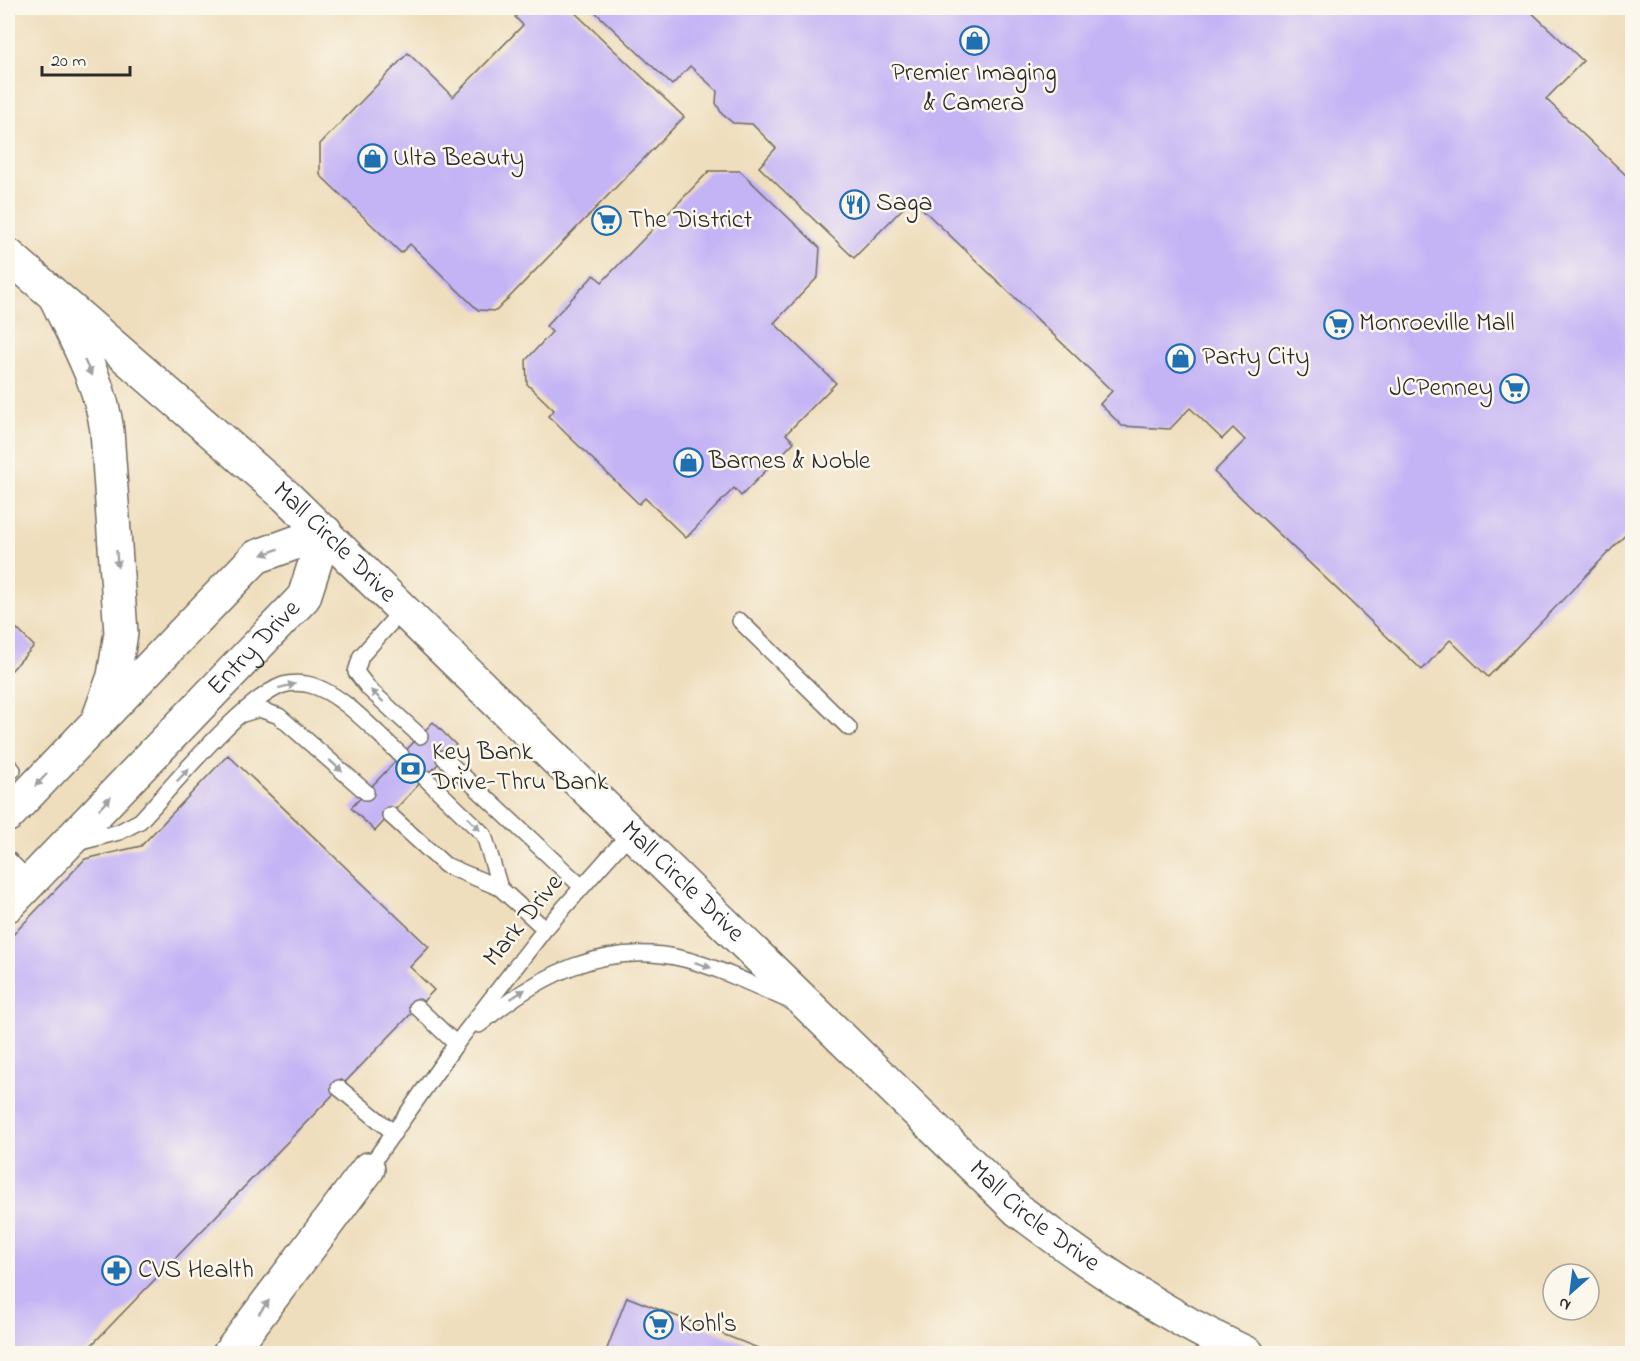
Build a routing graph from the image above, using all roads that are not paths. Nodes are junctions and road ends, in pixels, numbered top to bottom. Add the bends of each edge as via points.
1 (8, 255) edge
2 (55, 296) junction
3 (324, 532) junction
4 (404, 608) junction
5 (740, 621) dead end
6 (240, 715) junction
7 (96, 723) junction
8 (849, 728) dead end
9 (420, 736) dead end
10 (401, 755) dead end
11 (444, 758) dead end
12 (425, 778) dead end
13 (366, 792) dead end
14 (8, 815) edge
15 (390, 815) dead end
16 (632, 831) junction
17 (64, 845) junction
18 (19, 870) edge
19 (582, 887) junction
20 (501, 888) junction
21 (8, 905) edge
22 (544, 929) junction
23 (417, 1007) dead end
24 (818, 1013) junction
25 (456, 1044) junction
26 (339, 1088) dead end
27 (394, 1133) junction
28 (368, 1169) joint
29 (229, 1353) edge
30 (1248, 1353) edge

1 - 2 main road, Mall Circle Drive
2 - 3 main road, Mall Circle Drive
2 -> 7 main road via 97,388 108,431 121,633 114,676
3 - 4 main road, Mall Circle Drive
3 -> 7 main road via 256,557
17 -> 3 main road, Entry Drive via 304,597
9 -> 4 lane via 356,672 361,656
4 - 16 main road, Mall Circle Drive
5 - 8 lane
6 -> 10 lane via 285,684 307,684 339,699
6 -> 13 lane via 259,709 279,716
17 -> 6 lane via 98,839 140,821
7 -> 14 main road
11 - 19 lane
12 -> 20 lane via 484,835
15 - 20 lane via 445,865
16 - 19 lane, Mark Drive
16 - 24 main road, Mall Circle Drive
17 - 18 main road, Entry Drive
18 - 21 main road, Entry Drive
19 - 22 lane, Mark Drive
20 - 22 lane
22 - 25 lane, Mark Drive
23 - 25 lane
25 -> 24 lane, Mark Drive via 509,1000 550,974 620,954 685,959
24 - 30 main road, Mall Circle Drive via 1018,1210 1176,1318
25 - 27 lane, Mark Drive
26 - 27 lane
27 - 28 lane, Mark Drive
29 -> 28 main road

